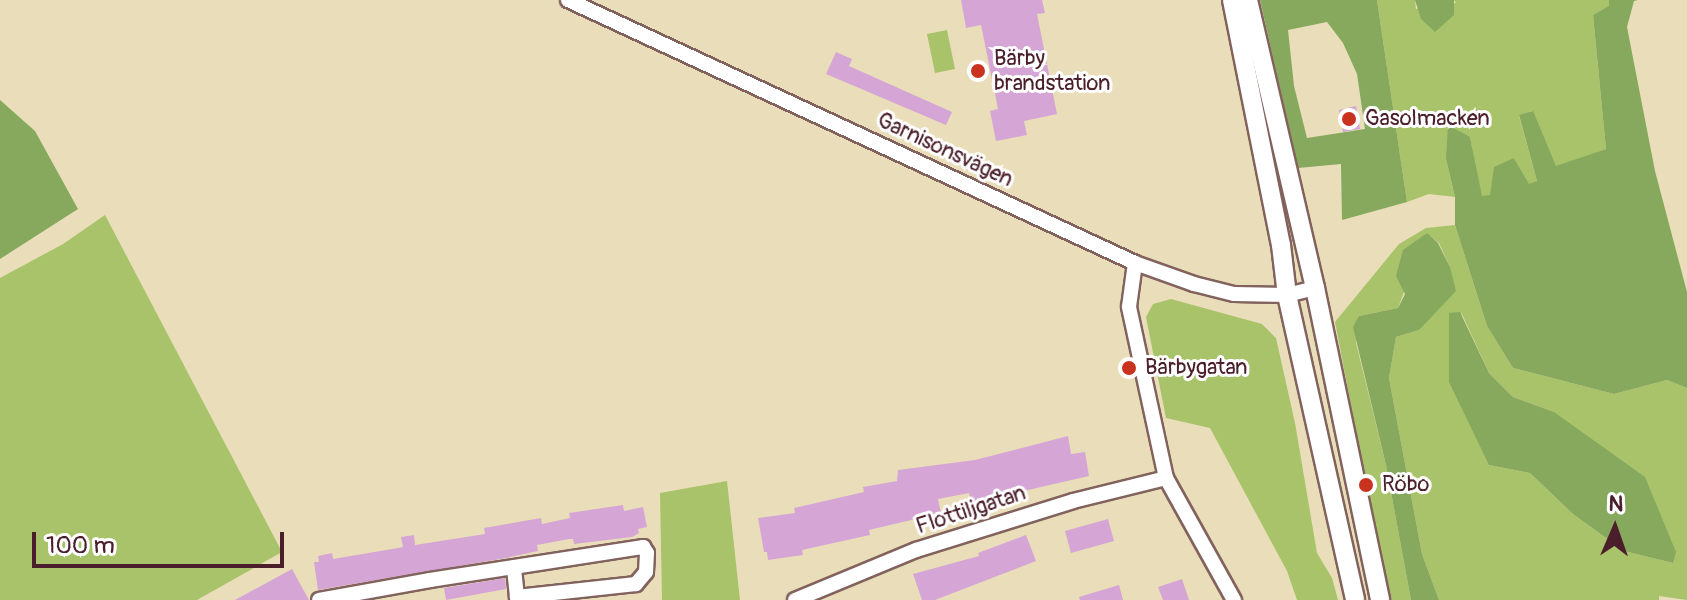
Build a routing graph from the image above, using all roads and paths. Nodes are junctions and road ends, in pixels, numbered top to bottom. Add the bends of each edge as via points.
1 (568, 0) edge
2 (1232, 0) edge
3 (1248, 0) edge
4 (1135, 263) junction
5 (1315, 288) junction
6 (1287, 295) junction
7 (1166, 478) junction
8 (514, 567) junction
9 (517, 598) edge
10 (321, 599) edge
11 (501, 600) edge
12 (795, 600) edge
13 (1234, 600) edge
14 (1355, 600) edge
15 (1380, 600) edge

1 - 4 street, Garnisonsvägen
2 - 6 main road
3 - 5 main road
4 - 6 street, Garnisonsvägen via 1234,294
4 - 7 street via 1129,307
5 - 6 street, Garnisonsvägen
5 - 15 main road
6 - 14 main road
7 - 12 street, Flottiljgatan via 916,550
7 - 13 street
8 - 9 street
8 - 9 street via 643,547 647,553 646,572 636,584
8 - 10 street
9 - 11 street

